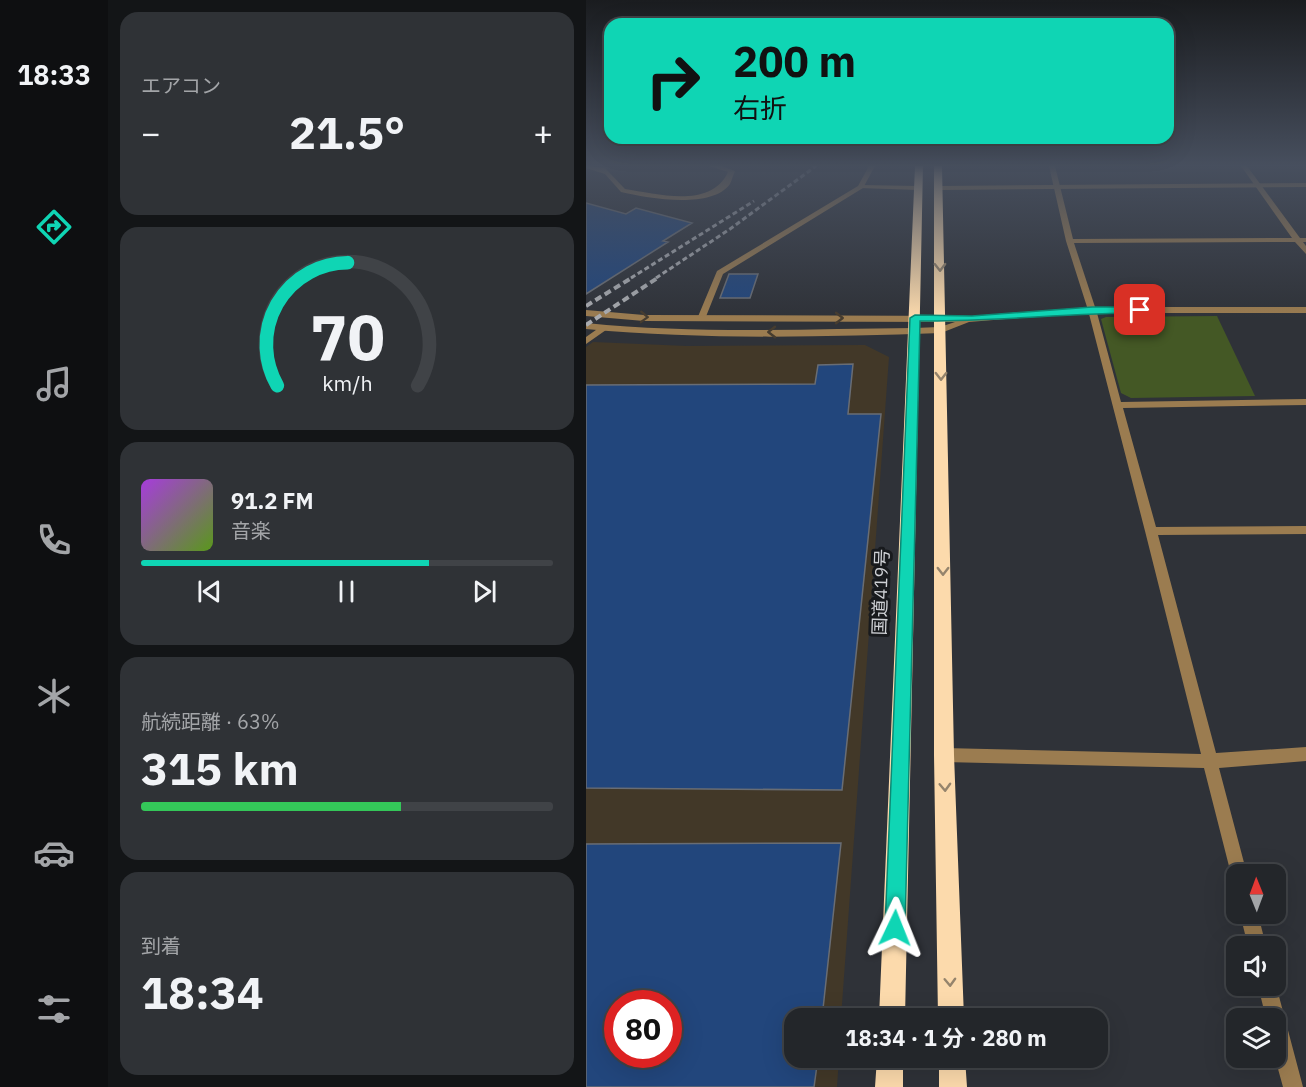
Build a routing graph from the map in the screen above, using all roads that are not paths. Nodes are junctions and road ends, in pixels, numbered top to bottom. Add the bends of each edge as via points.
1 (812, 217) edge
2 (918, 217) edge
3 (939, 217) edge
4 (1065, 217) edge
5 (1282, 217) edge
6 (1301, 240) edge
7 (1070, 241) junction
8 (1306, 252) edge
9 (1092, 310) junction
10 (1306, 310) edge
11 (586, 313) edge
12 (702, 318) junction
13 (915, 324) junction
14 (941, 324) junction
15 (586, 326) edge
16 (603, 328) junction
17 (586, 341) edge
18 (1306, 402) edge
19 (1116, 405) junction
20 (1306, 530) edge
21 (1151, 531) junction
22 (1306, 754) edge
23 (944, 756) junction
24 (1210, 761) junction
25 (1236, 864) edge
26 (892, 1008) edge
27 (951, 1008) edge
28 (1286, 1061) edge
29 (890, 1068) edge
30 (952, 1068) edge
31 (889, 1087) edge
32 (953, 1087) edge
33 (1293, 1087) edge

1 - 12 street via 720,273
2 - 13 highway, 国道419号
3 -> 14 highway
4 - 7 street
5 - 6 street
6 - 7 street
6 - 8 street
7 - 9 street
9 - 10 street
9 - 14 street
9 - 19 street
11 -> 12 street
12 -> 13 street
13 - 14 street
13 -> 16 street via 693,332
13 - 26 highway, 国道419号
14 -> 23 highway
15 - 16 street
16 - 17 street
18 - 19 street
19 - 21 street
20 - 21 street
21 - 24 street
22 - 24 street
23 - 24 street
23 -> 27 highway
24 - 25 street
28 - 33 street
29 - 31 highway
30 - 32 highway

